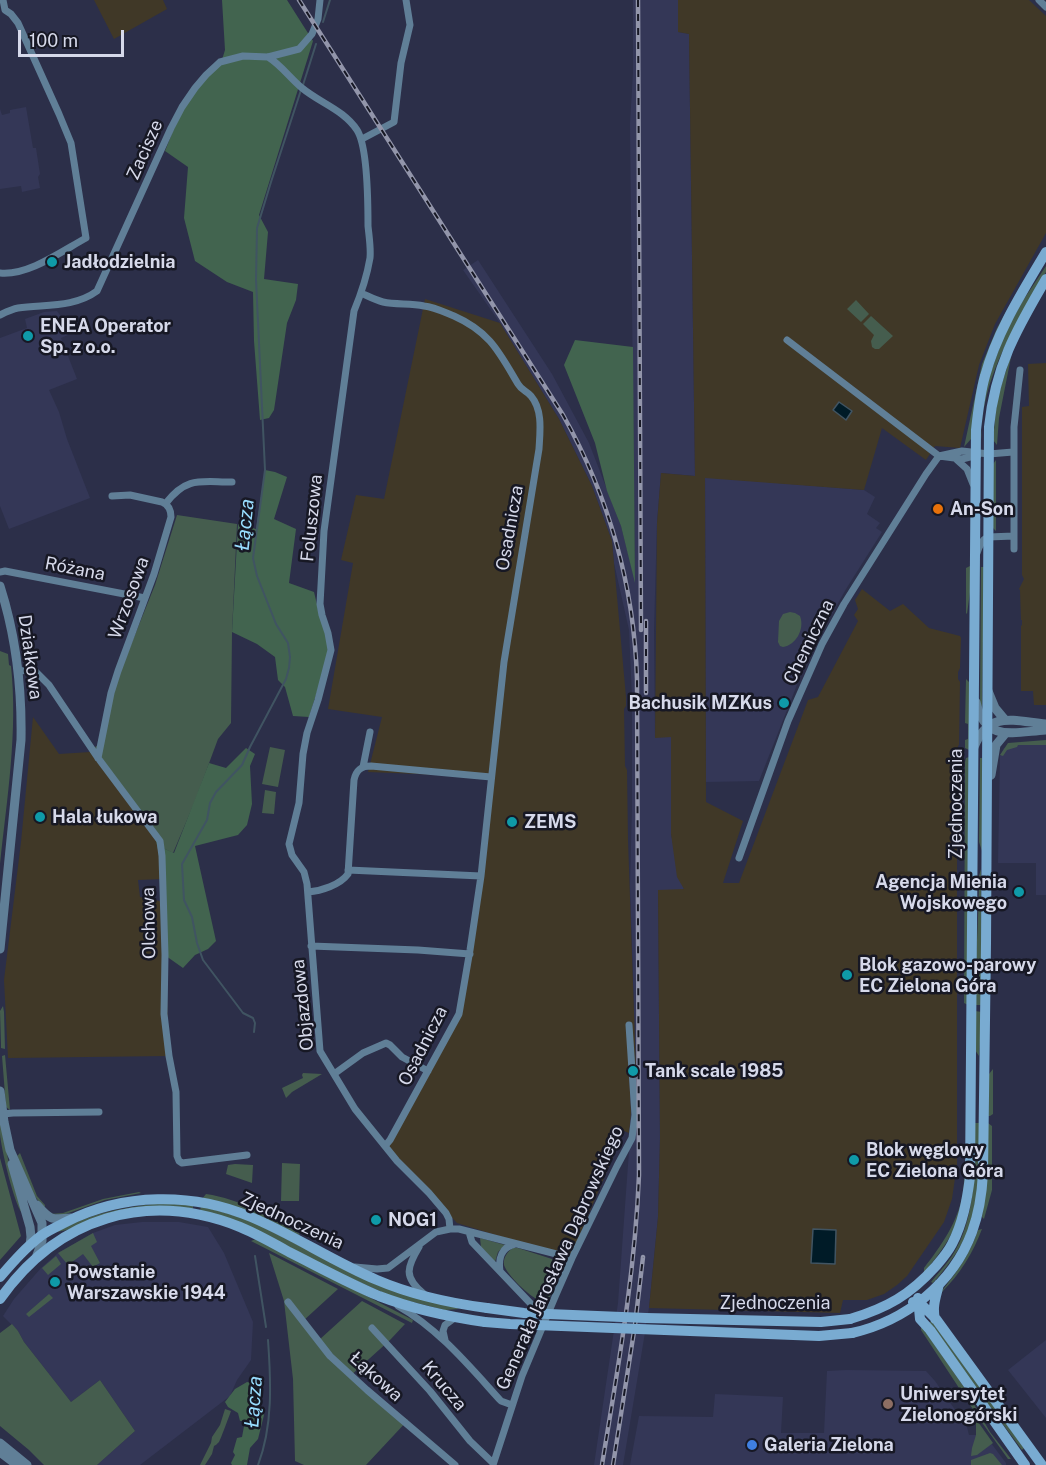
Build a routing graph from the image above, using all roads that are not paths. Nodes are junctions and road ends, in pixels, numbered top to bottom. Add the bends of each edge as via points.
1 (3, 0) edge
2 (320, 0) edge
3 (406, 0) edge
4 (1039, 0) edge
5 (1046, 7) edge
6 (268, 57) junction
7 (362, 139) junction
8 (1046, 252) edge
9 (0, 273) edge
10 (1046, 279) edge
11 (361, 293) junction
12 (0, 315) edge
13 (787, 340) dead end
14 (1020, 369) dead end
15 (989, 450) junction
16 (1013, 452) junction
17 (975, 454) junction
18 (939, 456) junction
19 (957, 460) junction
20 (232, 482) dead end
21 (975, 493) junction
22 (112, 496) dead end
23 (166, 503) junction
24 (975, 525) junction
25 (1014, 536) junction
26 (988, 538) junction
27 (1014, 549) dead end
28 (974, 560) junction
29 (0, 572) edge
30 (0, 586) edge
31 (145, 598) junction
32 (19, 671) junction
33 (988, 689) junction
34 (974, 692) junction
35 (1005, 720) junction
36 (1046, 724) edge
37 (987, 726) junction
38 (1046, 729) edge
39 (370, 732) dead end
40 (1005, 734) junction
41 (973, 750) junction
42 (98, 758) junction
43 (363, 767) junction
44 (491, 777) junction
45 (987, 804) junction
46 (739, 858) dead end
47 (348, 870) junction
48 (481, 876) junction
49 (308, 892) junction
50 (311, 946) junction
51 (0, 949) edge
52 (470, 954) junction
53 (628, 1025) dead end
54 (428, 1071) junction
55 (334, 1074) junction
56 (0, 1091) edge
57 (99, 1112) dead end
58 (3, 1114) junction
59 (385, 1146) junction
60 (10, 1150) junction
61 (247, 1155) dead end
62 (33, 1200) junction
63 (74, 1218) junction
64 (30, 1227) junction
65 (450, 1228) junction
66 (469, 1232) junction
67 (42, 1235) junction
68 (66, 1236) junction
69 (518, 1243) junction
70 (30, 1245) junction
71 (419, 1246) junction
72 (36, 1258) junction
73 (572, 1258) junction
74 (349, 1267) junction
75 (500, 1270) junction
76 (0, 1276) edge
77 (923, 1280) junction
78 (939, 1283) junction
79 (380, 1296) junction
80 (428, 1297) junction
81 (0, 1299) edge
82 (288, 1302) dead end
83 (892, 1303) junction
84 (918, 1304) junction
85 (549, 1313) junction
86 (456, 1317) junction
87 (896, 1318) junction
88 (920, 1319) junction
89 (936, 1319) junction
90 (372, 1328) dead end
91 (447, 1343) junction
92 (512, 1405) junction
93 (0, 1437) edge
94 (0, 1443) edge
95 (5, 1452) edge
96 (0, 1459) edge
97 (1020, 1462) edge
98 (493, 1464) edge
99 (1044, 1464) edge
100 (10, 1465) edge
101 (17, 1465) edge
102 (27, 1465) edge
103 (455, 1465) edge

1 - 9 street via 5,10 18,23 71,143 86,238 29,268
2 - 6 street, Zacisze via 312,34 298,49
3 - 7 street via 410,25 400,63 394,122
4 - 5 street
6 - 7 street via 303,89 348,120
6 - 12 street, Zacisze via 243,56 220,62 195,88 172,127 97,291 73,302 15,309
7 - 11 street, Foluszowa via 370,257
8 - 17 main road, Zjednoczenia via 1002,331 986,372
10 - 15 main road, Zjednoczenia via 1005,356 991,407
11 - 44 street, Osadnicza via 383,302 427,306 479,329 498,350 522,390 536,402 539,413 539,449 504,662
11 - 49 street, Foluszowa via 354,311 324,531 320,604 331,650 307,733 299,803 289,844 304,872
13 - 18 street
14 - 16 street
15 - 16 street
15 - 17 street
15 - 26 main road, Zjednoczenia
16 - 25 street
17 - 18 street via 962,451
17 - 19 street
17 - 21 main road, Zjednoczenia
18 - 19 street
18 - 46 street, Chemiczna via 822,644 788,721
19 - 21 street via 968,469
20 - 23 street via 188,483
21 - 24 main road, Zjednoczenia
22 - 23 street via 130,495
23 - 31 street, Wrzosowa via 171,517
24 - 26 street
24 - 28 main road, Zjednoczenia
25 - 26 street
25 - 27 street
26 - 28 street
26 - 33 main road, Zjednoczenia
28 - 34 main road, Zjednoczenia
29 - 31 street, Różana
30 - 32 street, Działkowa
31 - 42 street, Wrzosowa via 111,693
32 - 42 street, Olchowa via 36,672 49,685
32 - 51 street, Działkowa via 21,740
33 - 35 street
33 - 37 main road, Zjednoczenia
34 - 37 street via 978,712
34 - 41 main road, Zjednoczenia
35 - 36 street
35 - 37 street
37 - 40 street
37 - 41 street
37 - 45 main road, Zjednoczenia
38 - 40 street
39 - 43 street
40 - 45 street via 996,745
41 - 77 main road, Zjednoczenia via 970,1177 962,1221 952,1245
42 - 61 street, Olchowa via 160,841 164,1014 176,1092 177,1156 182,1163
43 - 44 street
43 - 47 street via 354,780
44 - 48 street, Osadnicza
45 - 78 main road, Zjednoczenia via 981,1196 965,1248
47 - 48 street
47 - 49 street via 344,879
48 - 52 street, Osadnicza
49 - 50 street, Objazdowa
50 - 52 street
50 - 55 street, Objazdowa via 319,1048
52 - 54 street, Osadnicza via 459,1014
53 - 73 street, Generała Jarosława Dąbrowskiego via 634,1132
54 - 55 street via 386,1043 363,1053
54 - 59 street, Osadnicza
55 - 59 street, Objazdowa via 355,1109
56 - 58 street
57 - 58 street
58 - 60 street
59 - 65 street, Objazdowa via 446,1213
60 - 62 street
60 - 64 street
62 - 63 street via 53,1219
62 - 67 street
63 - 67 main road, Zjednoczenia
63 - 74 main road, Zjednoczenia via 137,1200 207,1203 254,1218
64 - 67 street
64 - 70 street
65 - 66 street
65 - 71 street via 436,1232
66 - 69 street
66 - 75 street via 472,1242
67 - 68 street
67 - 70 main road, Zjednoczenia
67 - 72 street
68 - 72 main road, Zjednoczenia
68 - 79 main road, Zjednoczenia via 91,1223 122,1215 153,1211 197,1214 251,1232
69 - 73 street
69 - 75 street via 502,1252
70 - 76 main road, Zjednoczenia
71 - 74 street via 388,1268
71 - 80 street via 409,1273 415,1286
72 - 81 main road, Zjednoczenia
73 - 85 street, Generała Jarosława Dąbrowskiego
74 - 80 main road, Zjednoczenia
75 - 85 street via 531,1305
77 - 83 main road, Zjednoczenia
77 - 84 main road
78 - 84 main road, Zjednoczenia
78 - 89 main road via 933,1308
79 - 86 main road, Zjednoczenia
79 - 91 street via 411,1314
80 - 83 main road, Zjednoczenia, bridge via 524,1313 821,1322 865,1315
82 - 103 street, Łąkowa via 330,1356
83 - 84 main road
84 - 87 main road, Zjednoczenia
84 - 88 main road
84 - 89 main road
85 - 92 street, Generała Jarosława Dąbrowskiego
86 - 87 main road, Zjednoczenia, bridge via 544,1326 819,1336 852,1333
86 - 91 street via 445,1325
87 - 88 main road via 906,1315
88 - 97 main road
89 - 99 main road
90 - 98 street, Krucza
91 - 92 street via 501,1401
92 - 98 street, Generała Jarosława Dąbrowskiego
93 - 95 street
94 - 95 street
95 - 101 street
95 - 102 street
96 - 100 street

